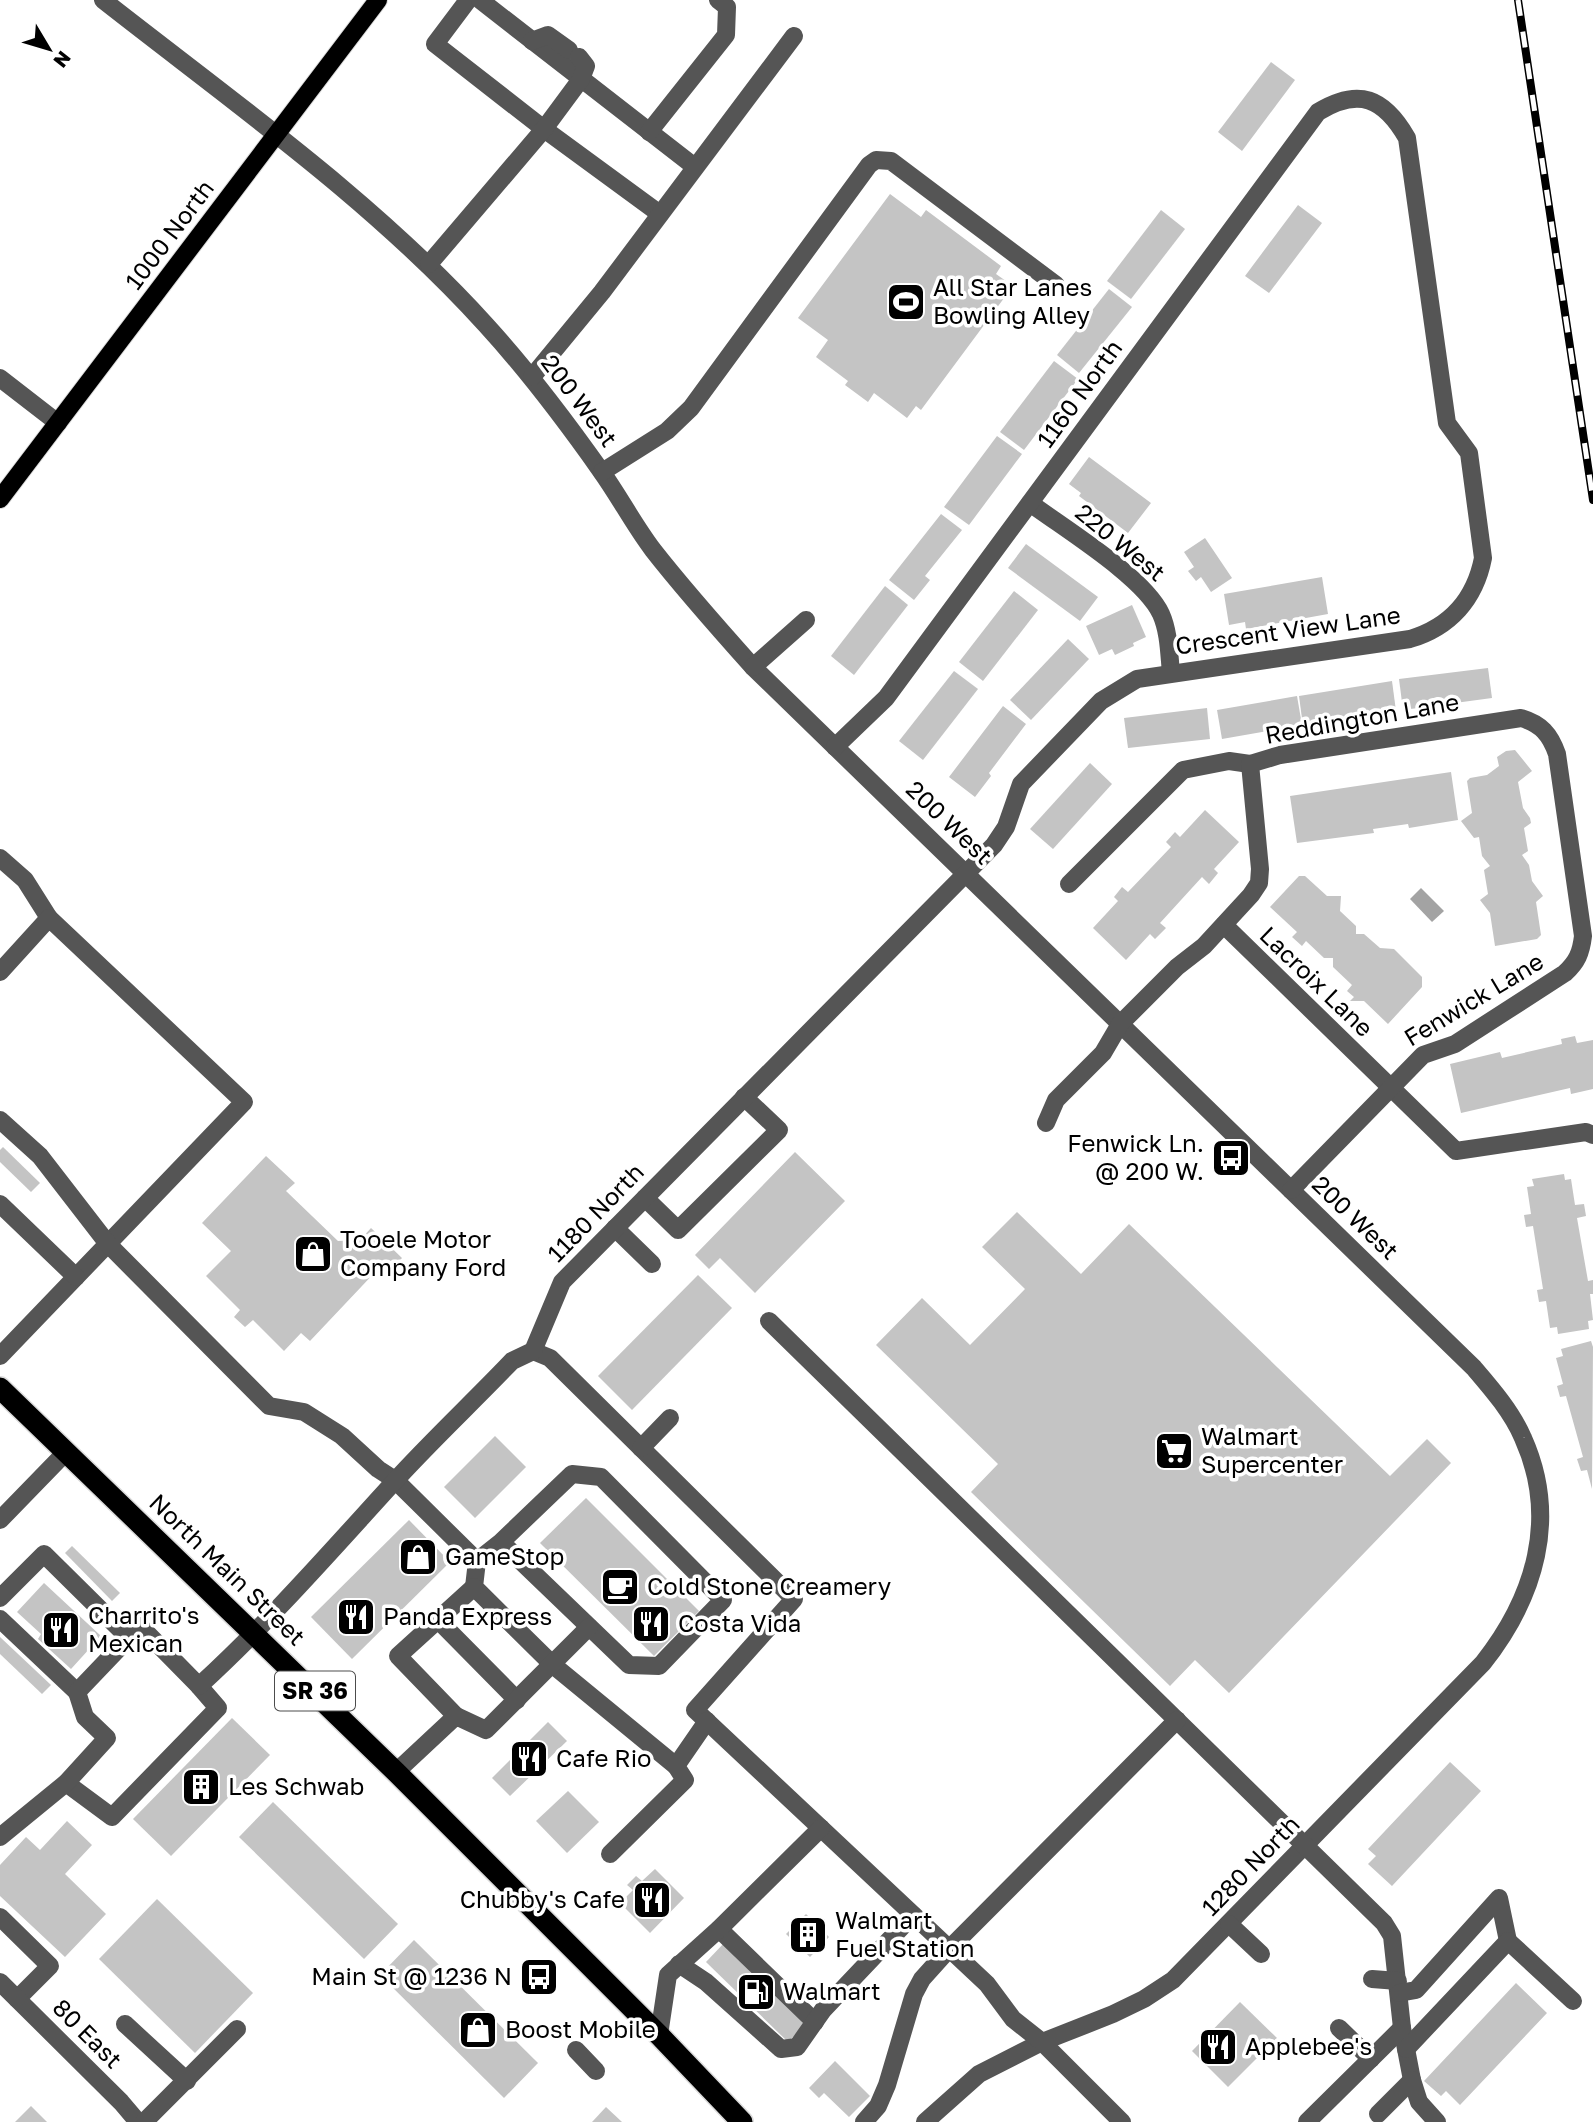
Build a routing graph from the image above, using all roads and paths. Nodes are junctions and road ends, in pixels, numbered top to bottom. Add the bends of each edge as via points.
1 (103, 0) edge
2 (378, 0) edge
3 (468, 0) edge
4 (480, 0) edge
5 (718, 0) edge
6 (794, 36) dead end
7 (532, 41) junction
8 (581, 79) junction
9 (1376, 102) joint
10 (544, 129) junction
11 (649, 132) junction
12 (276, 135) junction
13 (695, 167) junction
14 (660, 214) junction
15 (429, 264) junction
16 (1056, 285) dead end
17 (532, 377) junction
18 (0, 378) edge
19 (58, 422) junction
20 (602, 472) junction
21 (0, 499) edge
22 (1030, 503) junction
23 (806, 620) dead end
24 (753, 667) junction
25 (1171, 673) junction
26 (1545, 730) joint
27 (835, 747) junction
28 (1250, 764) junction
29 (0, 858) edge
30 (965, 872) junction
31 (1069, 884) dead end
32 (49, 918) junction
33 (1224, 925) junction
34 (0, 972) edge
35 (1119, 1024) junction
36 (1390, 1088) junction
37 (744, 1097) junction
38 (0, 1120) edge
39 (1046, 1124) dead end
40 (1593, 1135) edge
41 (1291, 1190) junction
42 (645, 1198) junction
43 (0, 1204) edge
44 (615, 1228) junction
45 (108, 1244) junction
46 (652, 1264) dead end
47 (76, 1277) junction
48 (769, 1321) dead end
49 (533, 1350) junction
50 (0, 1356) edge
51 (0, 1388) edge
52 (670, 1418) dead end
53 (641, 1448) junction
54 (66, 1452) junction
55 (395, 1480) junction
56 (0, 1520) edge
57 (501, 1542) junction
58 (1536, 1560) joint
59 (477, 1561) junction
60 (474, 1587) junction
61 (0, 1598) edge
62 (0, 1619) edge
63 (438, 1620) junction
64 (589, 1627) junction
65 (255, 1632) junction
66 (129, 1638) junction
67 (553, 1665) junction
68 (199, 1686) junction
69 (77, 1692) junction
70 (517, 1700) junction
71 (456, 1716) junction
72 (1177, 1720) junction
73 (707, 1721) junction
74 (676, 1766) junction
75 (396, 1772) junction
76 (66, 1783) junction
77 (821, 1828) junction
78 (0, 1838) edge
79 (1306, 1845) junction
80 (610, 1854) dead end
81 (913, 1914) junction
82 (0, 1917) edge
83 (1229, 1924) junction
84 (719, 1929) junction
85 (1508, 1941) junction
86 (950, 1949) junction
87 (1261, 1954) dead end
88 (679, 1964) junction
89 (1372, 1979) dead end
90 (0, 1982) edge
91 (1399, 1987) junction
92 (17, 1999) junction
93 (1573, 2001) dead end
94 (815, 2022) junction
95 (125, 2024) dead end
96 (1339, 2028) dead end
97 (1402, 2028) junction
98 (237, 2029) dead end
99 (659, 2035) junction
100 (1042, 2042) junction
101 (1406, 2049) junction
102 (576, 2050) dead end
103 (1371, 2059) junction
104 (596, 2071) dead end
105 (1412, 2080) junction
106 (187, 2081) junction
107 (1378, 2114) dead end
108 (1112, 2118) edge
109 (138, 2122) edge
110 (144, 2122) edge
111 (742, 2122) edge
112 (864, 2122) edge
113 (925, 2122) edge
114 (1307, 2122) edge
115 (1437, 2122) edge

1 - 12 street, 200 West
2 - 12 main road, 1000 North
3 - 10 street via 435,44
4 - 7 street
5 - 11 street via 727,7 726,35
6 - 13 street
7 - 8 street
7 - 8 street via 548,34 574,54 586,66
8 - 10 street
8 - 11 street
9 - 22 street, 1160 North via 1357,98 1337,101 1318,112
9 - 25 street, Crescent View Lane via 1395,118 1407,138 1447,423 1469,453 1483,558 1480,573 1457,612 1423,635
10 - 14 street
10 - 15 street
11 - 13 street
12 - 15 street, 200 West
12 - 19 main road, 1000 North
13 - 14 street
14 - 17 street
15 - 17 street, 200 West
16 - 20 street via 891,161 876,160 681,421
17 - 20 street, 200 West
18 - 19 street
19 - 21 main road, 1000 North
20 - 24 street, 200 West via 652,548
22 - 25 street, 220 West via 1149,594 1166,628
22 - 27 street, 1160 North via 886,698
23 - 24 street
24 - 27 street, 200 West
25 - 30 street, Crescent View Lane via 1137,679 1101,701 1021,784 1006,827
26 - 28 street, Reddington Lane via 1521,718 1280,755
26 - 36 street, Fenwick Lane via 1557,754 1583,936 1581,951 1564,973 1455,1044 1423,1055
27 - 30 street, 200 West
28 - 31 street via 1229,761 1183,770
28 - 33 street, Reddington Lane via 1259,883
29 - 32 street via 25,880
30 - 35 street, 200 West
30 - 37 street, 1180 North
32 - 34 street
32 - 45 street via 244,1102
33 - 35 street, Reddington Lane
33 - 36 street, Lacroix Lane
35 - 39 street, Reddington Lane via 1102,1053 1056,1100
35 - 41 street, 200 West
36 - 40 street, Lacroix Lane via 1456,1151 1586,1132
36 - 41 street, Fenwick Lane
37 - 42 street, 1180 North
37 - 42 street via 779,1130 678,1230
38 - 45 street via 40,1156
41 - 58 street, 200 West via 1474,1368 1501,1401 1523,1437 1537,1481 1542,1521
42 - 44 street, 1180 North
43 - 47 street
44 - 46 street
44 - 49 street, 1180 North via 562,1282
45 - 47 street
45 - 55 street via 269,1406 304,1412 342,1436
47 - 50 street
48 - 72 street
49 - 53 street via 550,1357
49 - 55 street via 512,1361
51 - 54 highway, North Main Street / SR 36
52 - 53 street
53 - 73 street via 794,1599 695,1710
54 - 56 street
54 - 65 highway, North Main Street / SR 36
55 - 59 street
55 - 65 street
57 - 59 street
57 - 64 street
57 - 64 street via 572,1474 601,1476 723,1600 659,1666 629,1665
58 - 79 street, 1280 North via 1521,1604 1483,1663
59 - 60 street
60 - 63 street
60 - 67 street
61 - 66 street via 44,1554
62 - 69 street
63 - 70 street
63 - 71 street via 398,1656
64 - 67 street
65 - 68 street
65 - 75 highway, North Main Street / SR 36
66 - 68 street via 141,1626
66 - 69 street
67 - 70 street
67 - 74 street
68 - 76 street via 218,1708 112,1817
69 - 76 street via 86,1717 107,1738
70 - 71 street via 486,1730
71 - 75 street
72 - 79 street
72 - 86 street
73 - 74 street
73 - 77 street
74 - 80 street via 685,1780
75 - 99 highway, North Main Street / SR 36
76 - 78 street
77 - 81 street
77 - 84 street
79 - 83 street, 1280 North
79 - 91 street via 1384,1923 1392,1936
81 - 86 street
81 - 94 street
82 - 92 street via 50,1966
83 - 87 street
83 - 100 street, 1280 North via 1173,1980 1144,1999
84 - 88 street
84 - 94 street
85 - 91 street via 1499,1898 1416,1990
85 - 93 street
85 - 101 street
86 - 100 street via 987,1984 1013,2019
86 - 112 street via 914,1994 887,2085
88 - 94 street via 781,2049 797,2047
88 - 99 street via 668,1975
89 - 91 street
90 - 92 street, 80 East
91 - 97 street
92 - 109 street, 80 East
95 - 106 street
96 - 103 street
97 - 101 street
97 - 103 street
98 - 106 street
99 - 111 highway, SR 36
100 - 108 street
100 - 113 street, 1280 North via 979,2074
101 - 105 street
102 - 104 street
103 - 114 street
105 - 107 street
105 - 115 street via 1419,2102
106 - 110 street

